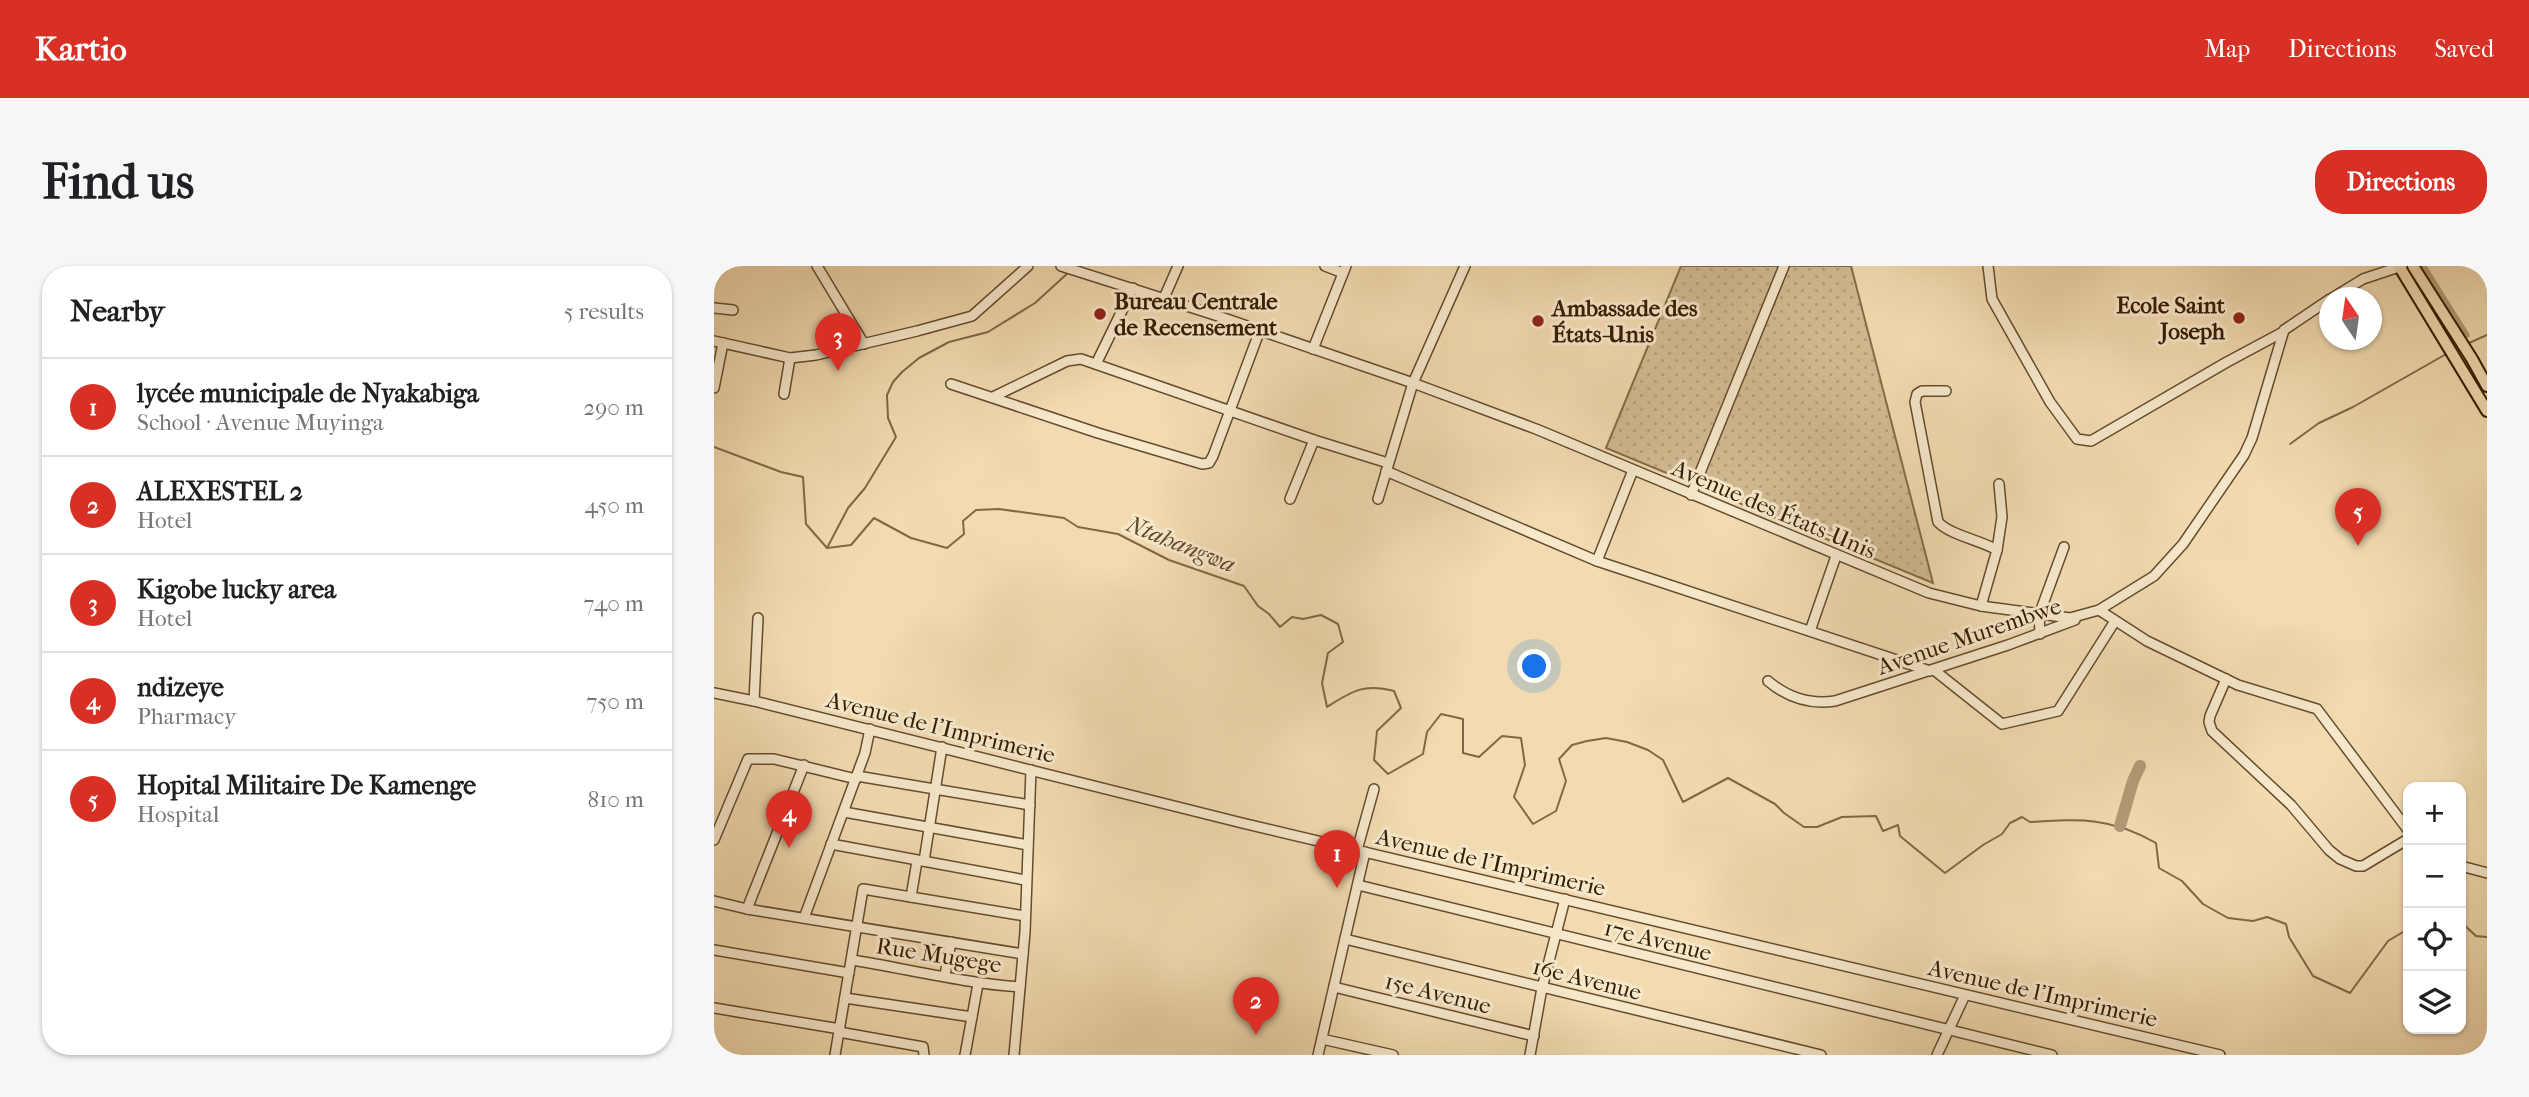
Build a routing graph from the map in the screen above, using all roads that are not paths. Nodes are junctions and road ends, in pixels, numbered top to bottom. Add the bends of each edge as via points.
1 (817, 266) edge
2 (1028, 266) edge
3 (1061, 266) edge
4 (1178, 266) edge
5 (1325, 266) edge
6 (1465, 266) edge
7 (1784, 266) edge
8 (1988, 266) edge
9 (2400, 266) edge
10 (2413, 266) edge
11 (1345, 269) edge
12 (2349, 287) edge
13 (1133, 288) junction
14 (1164, 298) junction
15 (2319, 306) edge
16 (714, 308) edge
17 (733, 310) dead end
18 (1260, 331) junction
19 (2283, 332) junction
20 (718, 342) edge
21 (864, 344) junction
22 (1313, 349) junction
23 (790, 358) junction
24 (1096, 364) junction
25 (2480, 373) junction
26 (2468, 379) junction
27 (1413, 383) junction
28 (951, 384) dead end
29 (2487, 386) edge
30 (714, 388) edge
31 (1946, 391) dead end
32 (785, 394) dead end
33 (993, 397) junction
34 (1230, 411) junction
35 (2487, 411) edge
36 (1314, 440) junction
37 (1387, 467) junction
38 (1633, 470) junction
39 (1999, 484) dead end
40 (1691, 495) junction
41 (1290, 499) dead end
42 (1378, 499) dead end
43 (2064, 547) dead end
44 (1997, 550) junction
45 (1836, 556) junction
46 (1597, 561) junction
47 (1981, 606) junction
48 (2099, 610) junction
49 (2039, 615) junction
50 (2086, 615) junction
51 (758, 618) dead end
52 (2115, 621) junction
53 (1810, 631) junction
54 (2040, 634) junction
55 (1932, 671) junction
56 (2225, 679) junction
57 (1768, 681) dead end
58 (714, 693) edge
59 (754, 701) junction
60 (870, 730) junction
61 (942, 747) junction
62 (804, 765) junction
63 (1031, 770) junction
64 (856, 778) junction
65 (1374, 789) dead end
66 (935, 791) junction
67 (1030, 805) junction
68 (844, 812) junction
69 (2403, 823) edge
70 (928, 828) junction
71 (714, 841) edge
72 (2403, 842) edge
73 (831, 844) junction
74 (1028, 845) junction
75 (1361, 851) junction
76 (920, 861) junction
77 (2466, 867) edge
78 (2487, 873) edge
79 (1026, 880) junction
80 (1358, 885) junction
81 (911, 897) junction
82 (1565, 899) junction
83 (714, 901) edge
84 (747, 909) junction
85 (1025, 916) junction
86 (804, 918) junction
87 (857, 926) junction
88 (1555, 935) junction
89 (1345, 939) junction
90 (951, 942) junction
91 (714, 950) edge
92 (1023, 954) junction
93 (852, 960) junction
94 (849, 973) junction
95 (945, 975) junction
96 (978, 984) junction
97 (1020, 987) junction
98 (1334, 987) junction
99 (1542, 988) junction
100 (1965, 995) junction
101 (845, 998) junction
102 (714, 1008) edge
103 (972, 1017) junction
104 (840, 1031) junction
105 (1950, 1031) junction
106 (1534, 1036) junction
107 (1322, 1039) junction
108 (835, 1055) edge
109 (924, 1055) edge
110 (965, 1055) edge
111 (1014, 1055) edge
112 (1318, 1055) edge
113 (1393, 1055) edge
114 (1530, 1055) edge
115 (1821, 1055) edge
116 (1937, 1055) edge
117 (2052, 1055) edge
118 (2220, 1055) edge

1 - 21 street
2 - 21 street via 972,316
3 - 13 street, Avenue des États-Unis
4 - 14 street
5 - 11 street
6 - 27 street
7 - 40 street
8 - 19 street via 1992,299 2062,421 2083,441 2091,441
9 - 12 street
9 - 26 main road
10 - 25 main road
11 - 22 street
13 - 14 street, Avenue des États-Unis
13 - 24 street
14 - 18 street, Avenue des États-Unis
15 - 19 street
16 - 17 street
18 - 22 street, Avenue des États-Unis
18 - 34 street
19 - 48 street, Avenue des États-Unis via 2250,442 2223,489 2158,573
20 - 23 street
20 - 30 street
21 - 23 street
22 - 27 street, Avenue des États-Unis
23 - 32 street
24 - 33 street via 1067,360
24 - 34 street
25 - 26 main road
25 - 29 main road
26 - 35 main road
27 - 37 street
27 - 38 street, Avenue des États-Unis
28 - 33 street
31 - 44 street via 1922,391 1914,400 1936,519 1944,528
33 - 34 street via 1202,464 1213,456
34 - 36 street
36 - 37 street
36 - 41 street
37 - 42 street
37 - 46 street
38 - 40 street, Avenue des États-Unis
38 - 46 street
39 - 44 street via 2003,517
40 - 45 street, Avenue des États-Unis
43 - 49 street
44 - 47 street
45 - 47 street, Avenue des États-Unis via 1929,593
45 - 53 street
46 - 53 street
47 - 49 street, Avenue des États-Unis
48 - 50 street, Avenue des États-Unis
48 - 52 street
49 - 50 street, Avenue des États-Unis
49 - 54 street
50 - 54 street, Avenue Murembwe
51 - 59 street
52 - 55 street via 2058,711 2001,724
52 - 56 street
53 - 55 street
54 - 55 street, Avenue Murembwe
55 - 57 street, Avenue Murembwe via 1819,703 1783,693
56 - 69 street via 2316,709
56 - 72 street via 2210,716 2212,731 2291,805 2334,855 2363,866
58 - 59 street, Avenue de l'Imprimerie
59 - 60 street, Avenue de l'Imprimerie
60 - 61 street, Avenue de l'Imprimerie
60 - 64 street
61 - 63 street, Avenue de l'Imprimerie
61 - 66 street
62 - 64 street
62 - 71 street via 748,759
62 - 84 street
63 - 67 street
63 - 75 street, Avenue de l'Imprimerie
64 - 66 street
64 - 68 street
65 - 75 street
66 - 67 street
66 - 70 street
67 - 74 street
68 - 70 street
68 - 73 street
70 - 74 street
70 - 76 street
73 - 76 street
73 - 86 street
74 - 79 street
75 - 80 street
75 - 82 street, Avenue de l'Imprimerie
76 - 79 street
76 - 81 street
77 - 78 street
79 - 85 street
80 - 88 street, 17e Avenue
80 - 89 street
81 - 85 street
81 - 87 street via 863,889
82 - 88 street
82 - 100 street, Avenue de l'Imprimerie
83 - 84 street
84 - 86 street
85 - 92 street
86 - 87 street
87 - 90 street
87 - 93 street
88 - 99 street
88 - 105 street, 17e Avenue
89 - 98 street
89 - 99 street, 16e Avenue
90 - 92 street
90 - 95 street
91 - 94 street
92 - 97 street
93 - 94 street
93 - 95 street, Rue Mugege
94 - 101 street
95 - 96 street, Rue Mugege
96 - 97 street, Rue Mugege
96 - 103 street
97 - 111 street
98 - 106 street, 15e Avenue
98 - 107 street
99 - 106 street
99 - 115 street, 16e Avenue
100 - 105 street
100 - 118 street, Avenue de l'Imprimerie
101 - 103 street
101 - 104 street
102 - 104 street
103 - 110 street
104 - 108 street
104 - 109 street via 923,1047
105 - 116 street
105 - 117 street, 17e Avenue
106 - 114 street
107 - 112 street
107 - 113 street

